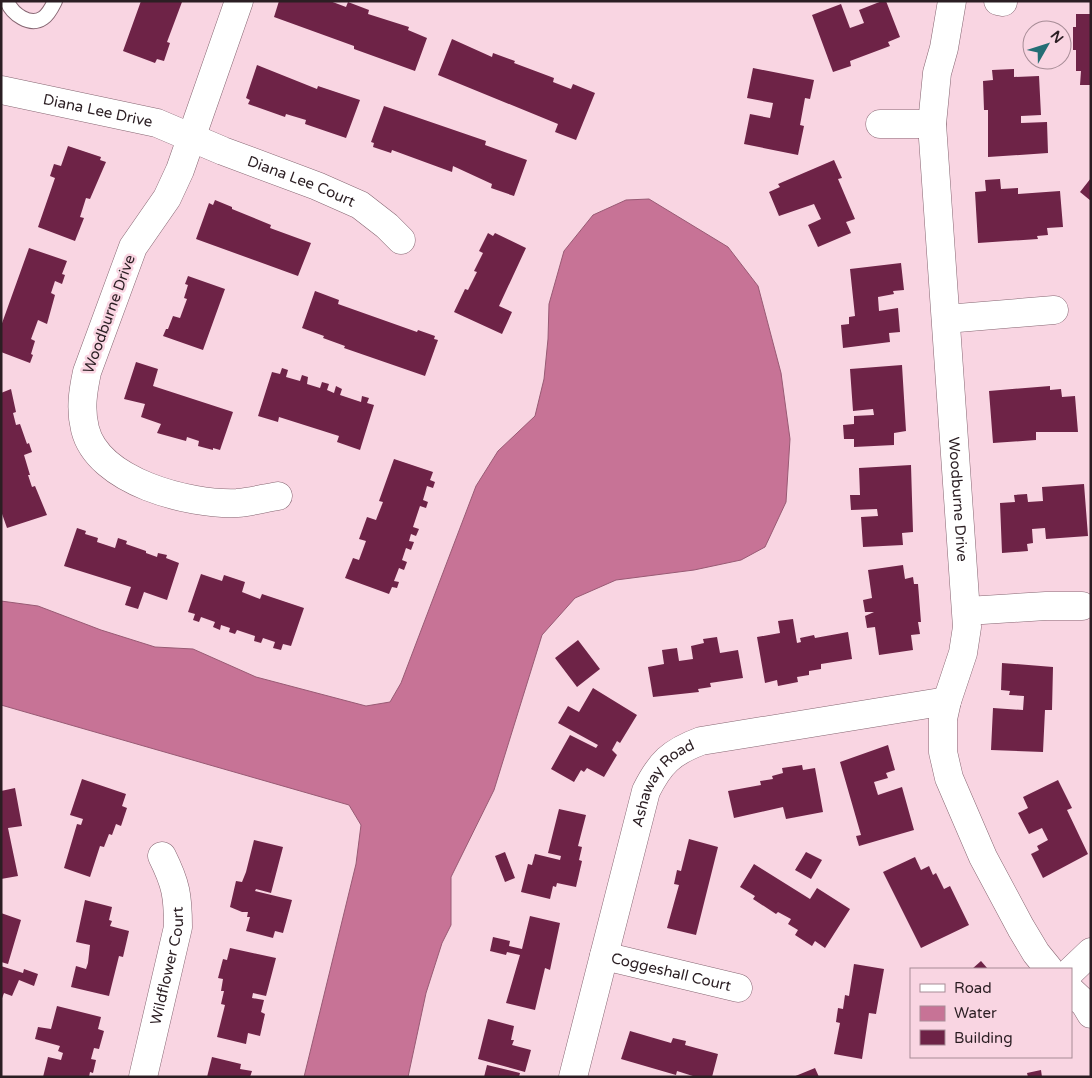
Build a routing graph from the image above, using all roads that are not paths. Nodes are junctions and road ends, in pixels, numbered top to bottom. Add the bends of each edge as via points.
1 (7, 1) edge
2 (55, 1) edge
3 (239, 1) edge
4 (952, 1) edge
5 (998, 1) edge
6 (1003, 2) edge
7 (1, 90) edge
8 (880, 124) dead end
9 (932, 124) junction
10 (191, 136) junction
11 (401, 240) dead end
12 (1054, 310) dead end
13 (946, 318) junction
14 (278, 496) dead end
15 (1082, 606) dead end
16 (967, 611) junction
17 (947, 700) junction
18 (162, 856) dead end
19 (1091, 952) edge
20 (604, 956) junction
21 (1048, 968) edge
22 (1072, 970) edge
23 (738, 988) dead end
24 (1072, 992) edge
25 (1091, 1014) edge
26 (143, 1077) edge
27 (573, 1077) edge

1 - 2 lane via 17,16 35,21 42,19
3 - 10 street, Woodburne Drive
4 - 9 street, Woodburne Drive via 937,73
5 - 6 street
7 - 10 street, Diana Lee Drive via 158,123
8 - 9 street
9 - 13 street, Woodburne Drive
10 - 11 street, Diana Lee Court via 360,205
10 - 14 street, Woodburne Drive via 180,170 166,198 133,247 87,372 82,409 85,430 94,449 108,464 137,482 169,494 237,503
12 - 13 street
13 - 16 street, Woodburne Drive
15 - 16 street
16 - 17 street, Woodburne Drive via 964,653
17 - 20 street, Ashaway Road via 701,741 686,746 669,758 655,773 646,791
17 - 21 street, Woodburne Drive via 943,719 943,752 949,778 983,857 1021,928
18 - 26 street, Wildflower Court via 175,886 178,927
19 - 22 street
20 - 23 street, Coggeshall Court
20 - 27 street, Ashaway Road
24 - 25 street

